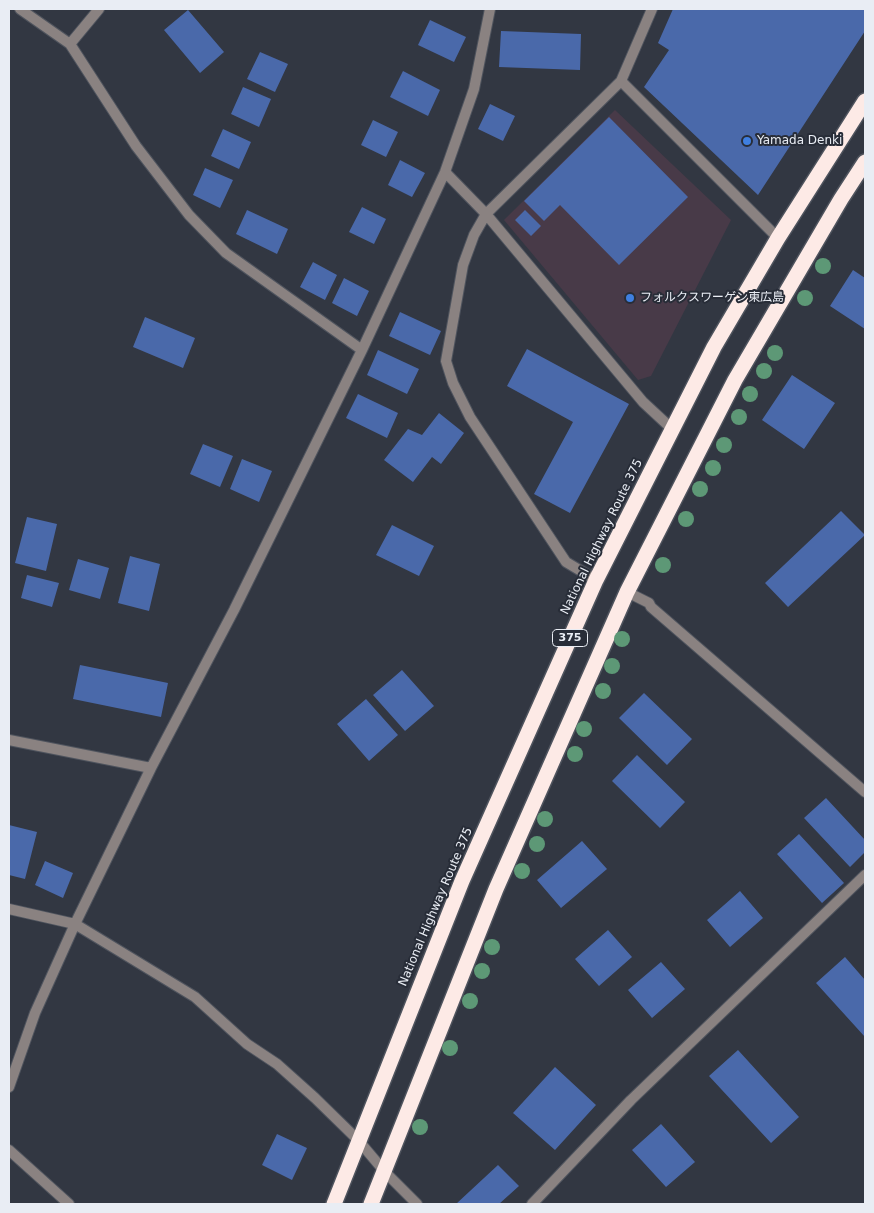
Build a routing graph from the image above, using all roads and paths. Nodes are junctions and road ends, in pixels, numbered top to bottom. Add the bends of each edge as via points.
1 (20, 9) edge
2 (99, 9) edge
3 (490, 9) edge
4 (652, 9) edge
5 (70, 44) junction
6 (621, 81) junction
7 (865, 101) edge
8 (865, 162) edge
9 (445, 172) junction
10 (486, 214) junction
11 (778, 238) junction
12 (362, 350) junction
13 (672, 428) junction
14 (596, 580) junction
15 (627, 592) junction
16 (9, 740) edge
17 (151, 768) junction
18 (865, 792) edge
19 (865, 875) edge
20 (9, 909) edge
21 (75, 924) junction
22 (9, 1088) edge
23 (358, 1140) junction
24 (9, 1150) edge
25 (385, 1172) junction
26 (69, 1204) edge
27 (334, 1204) edge
28 (371, 1204) edge
29 (417, 1204) edge
30 (532, 1204) edge

1 - 5 street
2 - 5 street
3 - 9 street via 474,89
4 - 6 street
5 - 12 street via 136,146 189,216 226,253
6 - 10 street
6 - 11 street
7 - 11 highway, National Highway Route 375 / 375
8 - 15 highway, 375 via 735,380
9 - 10 street
9 - 12 street
10 - 13 street via 643,402
10 - 14 street via 463,264 446,361 470,417 566,562
11 - 13 highway, National Highway Route 375 / 375 via 714,347
12 - 17 street via 234,610
13 - 14 highway, National Highway Route 375 / 375
14 - 23 highway, National Highway Route 375 / 375 via 462,881
15 - 18 street via 649,602
15 - 25 highway, 375 via 496,889
16 - 17 street
17 - 21 street
19 - 30 street via 631,1100
20 - 21 street
21 - 22 street via 35,1013
21 - 23 street via 195,997 247,1044 277,1064
23 - 25 street
23 - 27 highway, National Highway Route 375 / 375
24 - 26 street
25 - 28 highway, 375
25 - 29 street

